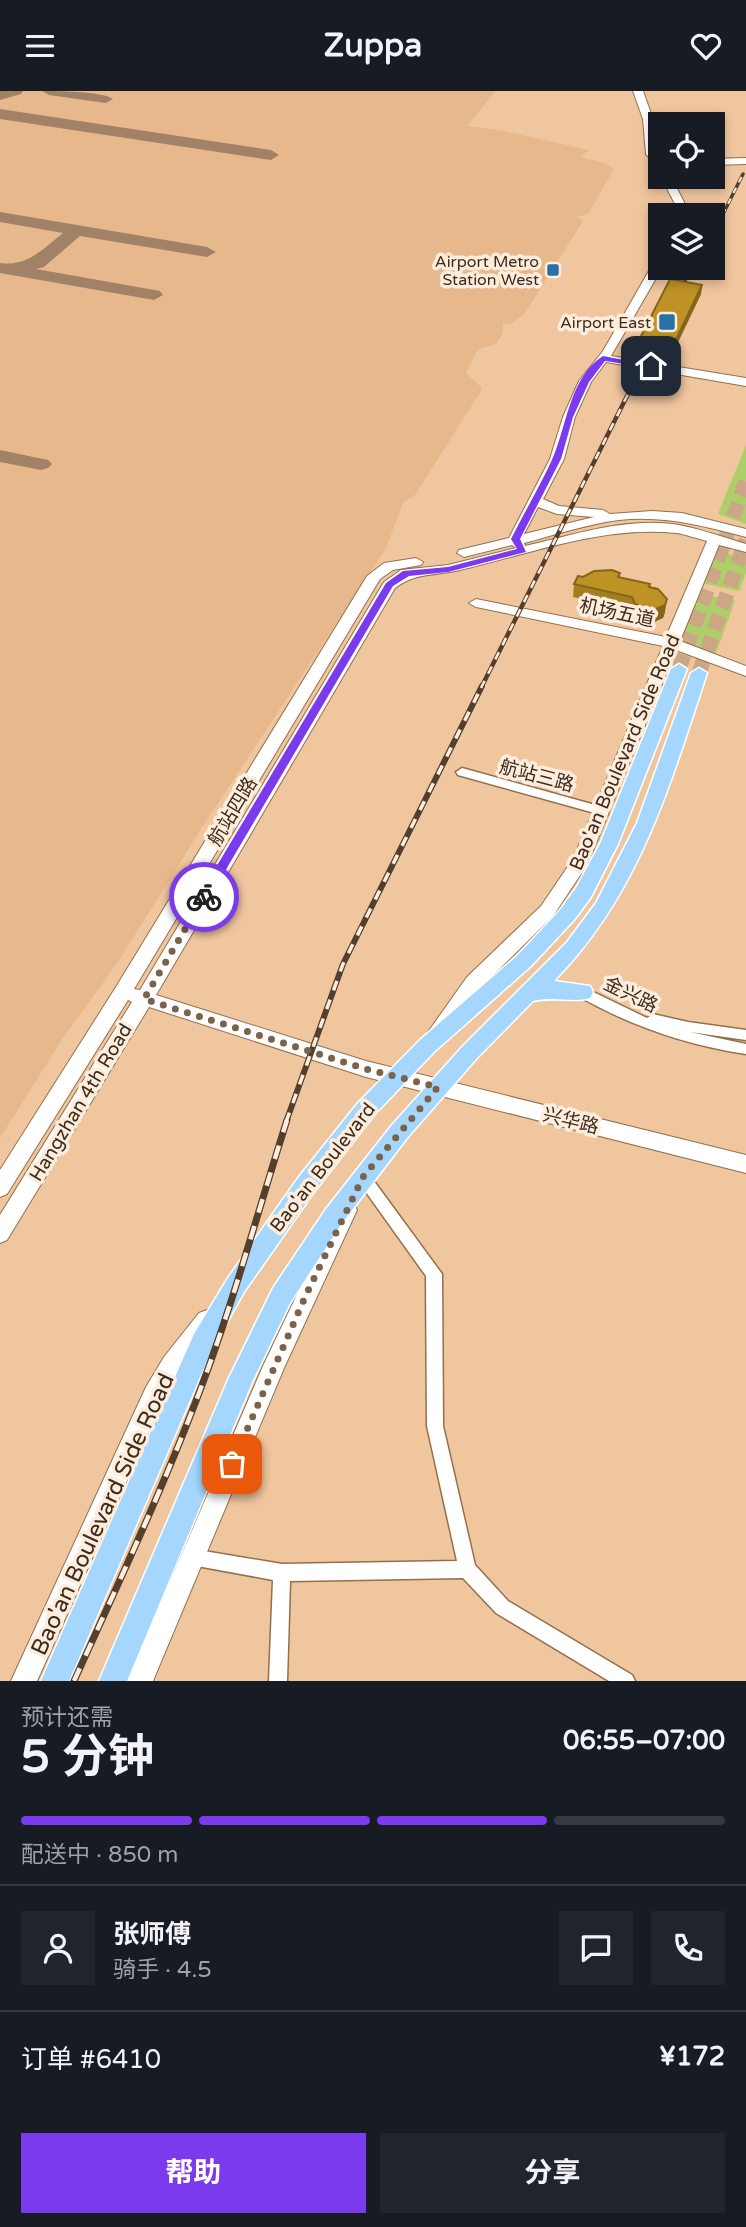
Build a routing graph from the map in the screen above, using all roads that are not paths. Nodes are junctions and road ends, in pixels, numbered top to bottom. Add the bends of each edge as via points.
1 (638, 91) edge
2 (645, 91) edge
3 (652, 112) edge
4 (648, 122) edge
5 (746, 161) edge
6 (725, 162) edge
7 (649, 280) edge
8 (603, 358) junction
9 (746, 382) edge
10 (535, 501) junction
11 (617, 516) junction
12 (746, 531) edge
13 (715, 538) junction
14 (519, 544) junction
15 (746, 548) edge
16 (476, 603) dead end
17 (671, 643) junction
18 (746, 671) edge
19 (462, 772) dead end
20 (602, 811) junction
21 (569, 951) junction
22 (123, 992) junction
23 (583, 992) junction
24 (527, 995) junction
25 (144, 999) junction
26 (746, 1035) edge
27 (427, 1045) junction
28 (746, 1049) edge
29 (395, 1077) junction
30 (438, 1087) junction
31 (746, 1164) edge
32 (363, 1177) junction
33 (0, 1188) edge
34 (0, 1234) edge
35 (236, 1285) junction
36 (192, 1558) junction
37 (467, 1569) junction
38 (282, 1573) junction
39 (24, 1681) edge
40 (55, 1681) edge
41 (113, 1681) edge
42 (140, 1681) edge
43 (278, 1681) edge
44 (626, 1681) edge

1 - 4 main road
2 - 3 main road
5 - 6 main road
7 - 8 main road
8 - 9 main road
8 - 10 main road via 579,392 563,443
10 - 11 main road via 556,510
10 - 14 main road
11 - 12 main road via 691,517
11 - 14 main road
13 - 14 main road via 656,527
13 - 15 main road
13 - 17 main road, Bao'an Boulevard Side Road
14 - 22 main road, 航站四路 via 398,563 374,576
14 - 25 main road, Hangzhan 4th Road via 448,569 399,576 382,596
16 - 17 main road, 机场五道
17 - 18 main road, 机场五道
17 - 20 main road, Bao'an Boulevard Side Road
19 - 20 street, 航站三路
20 - 27 main road, Bao'an Boulevard Side Road via 581,861 559,895 517,943 474,982
21 - 23 main road via 571,970
21 - 24 main road, Bao'an Boulevard
21 - 27 main road, Bao'an Boulevard via 602,911 645,825 689,671 584,892 524,961
22 - 25 main road, 兴华路
22 - 33 main road, 航站四路
23 - 24 main road via 552,989
23 - 26 street, 金兴路 via 666,1023
23 - 28 street, 金兴路 via 671,1033
24 - 30 main road, Bao'an Boulevard
25 - 29 main road, 兴华路
25 - 34 main road, Hangzhan 4th Road
27 - 29 main road, Bao'an Boulevard
29 - 30 main road, 兴华路
29 - 35 main road, Bao'an Boulevard via 306,1185
30 - 31 main road, 兴华路
30 - 32 main road, Bao'an Boulevard
32 - 36 main road via 285,1342
32 - 37 street via 434,1274 435,1426
32 - 41 main road, Bao'an Boulevard via 270,1316
35 - 39 main road, Bao'an Boulevard Side Road via 183,1348 154,1395
35 - 40 main road, Bao'an Boulevard via 203,1342
36 - 38 street
36 - 42 main road
37 - 38 street
37 - 44 street via 502,1607
38 - 43 street

